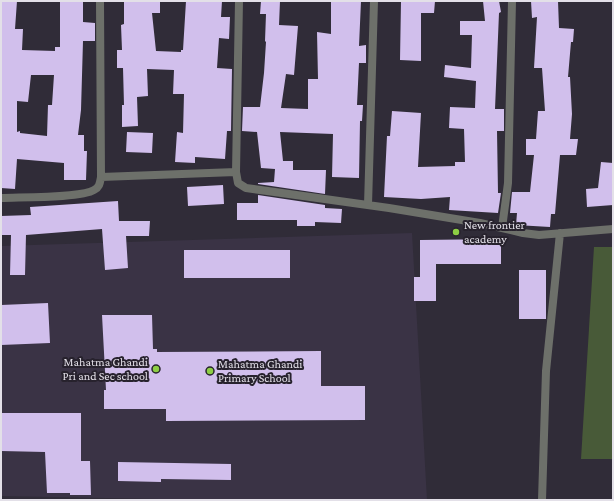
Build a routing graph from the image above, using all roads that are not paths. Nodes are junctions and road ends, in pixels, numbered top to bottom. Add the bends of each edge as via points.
1 (100, 1) edge
2 (240, 1) edge
3 (374, 1) edge
4 (512, 1) edge
5 (236, 172) junction
6 (101, 177) junction
7 (1, 198) edge
8 (368, 206) junction
9 (502, 228) junction
10 (613, 229) edge
11 (560, 233) junction
12 (542, 500) edge

1 - 6 street
2 - 5 street
3 - 8 street
4 - 9 street via 508,183
5 - 6 street
5 - 8 street via 238,183 246,188
6 - 7 street via 99,186 86,193
8 - 9 street
9 - 11 street via 539,235
10 - 11 street
11 - 12 street via 546,371

